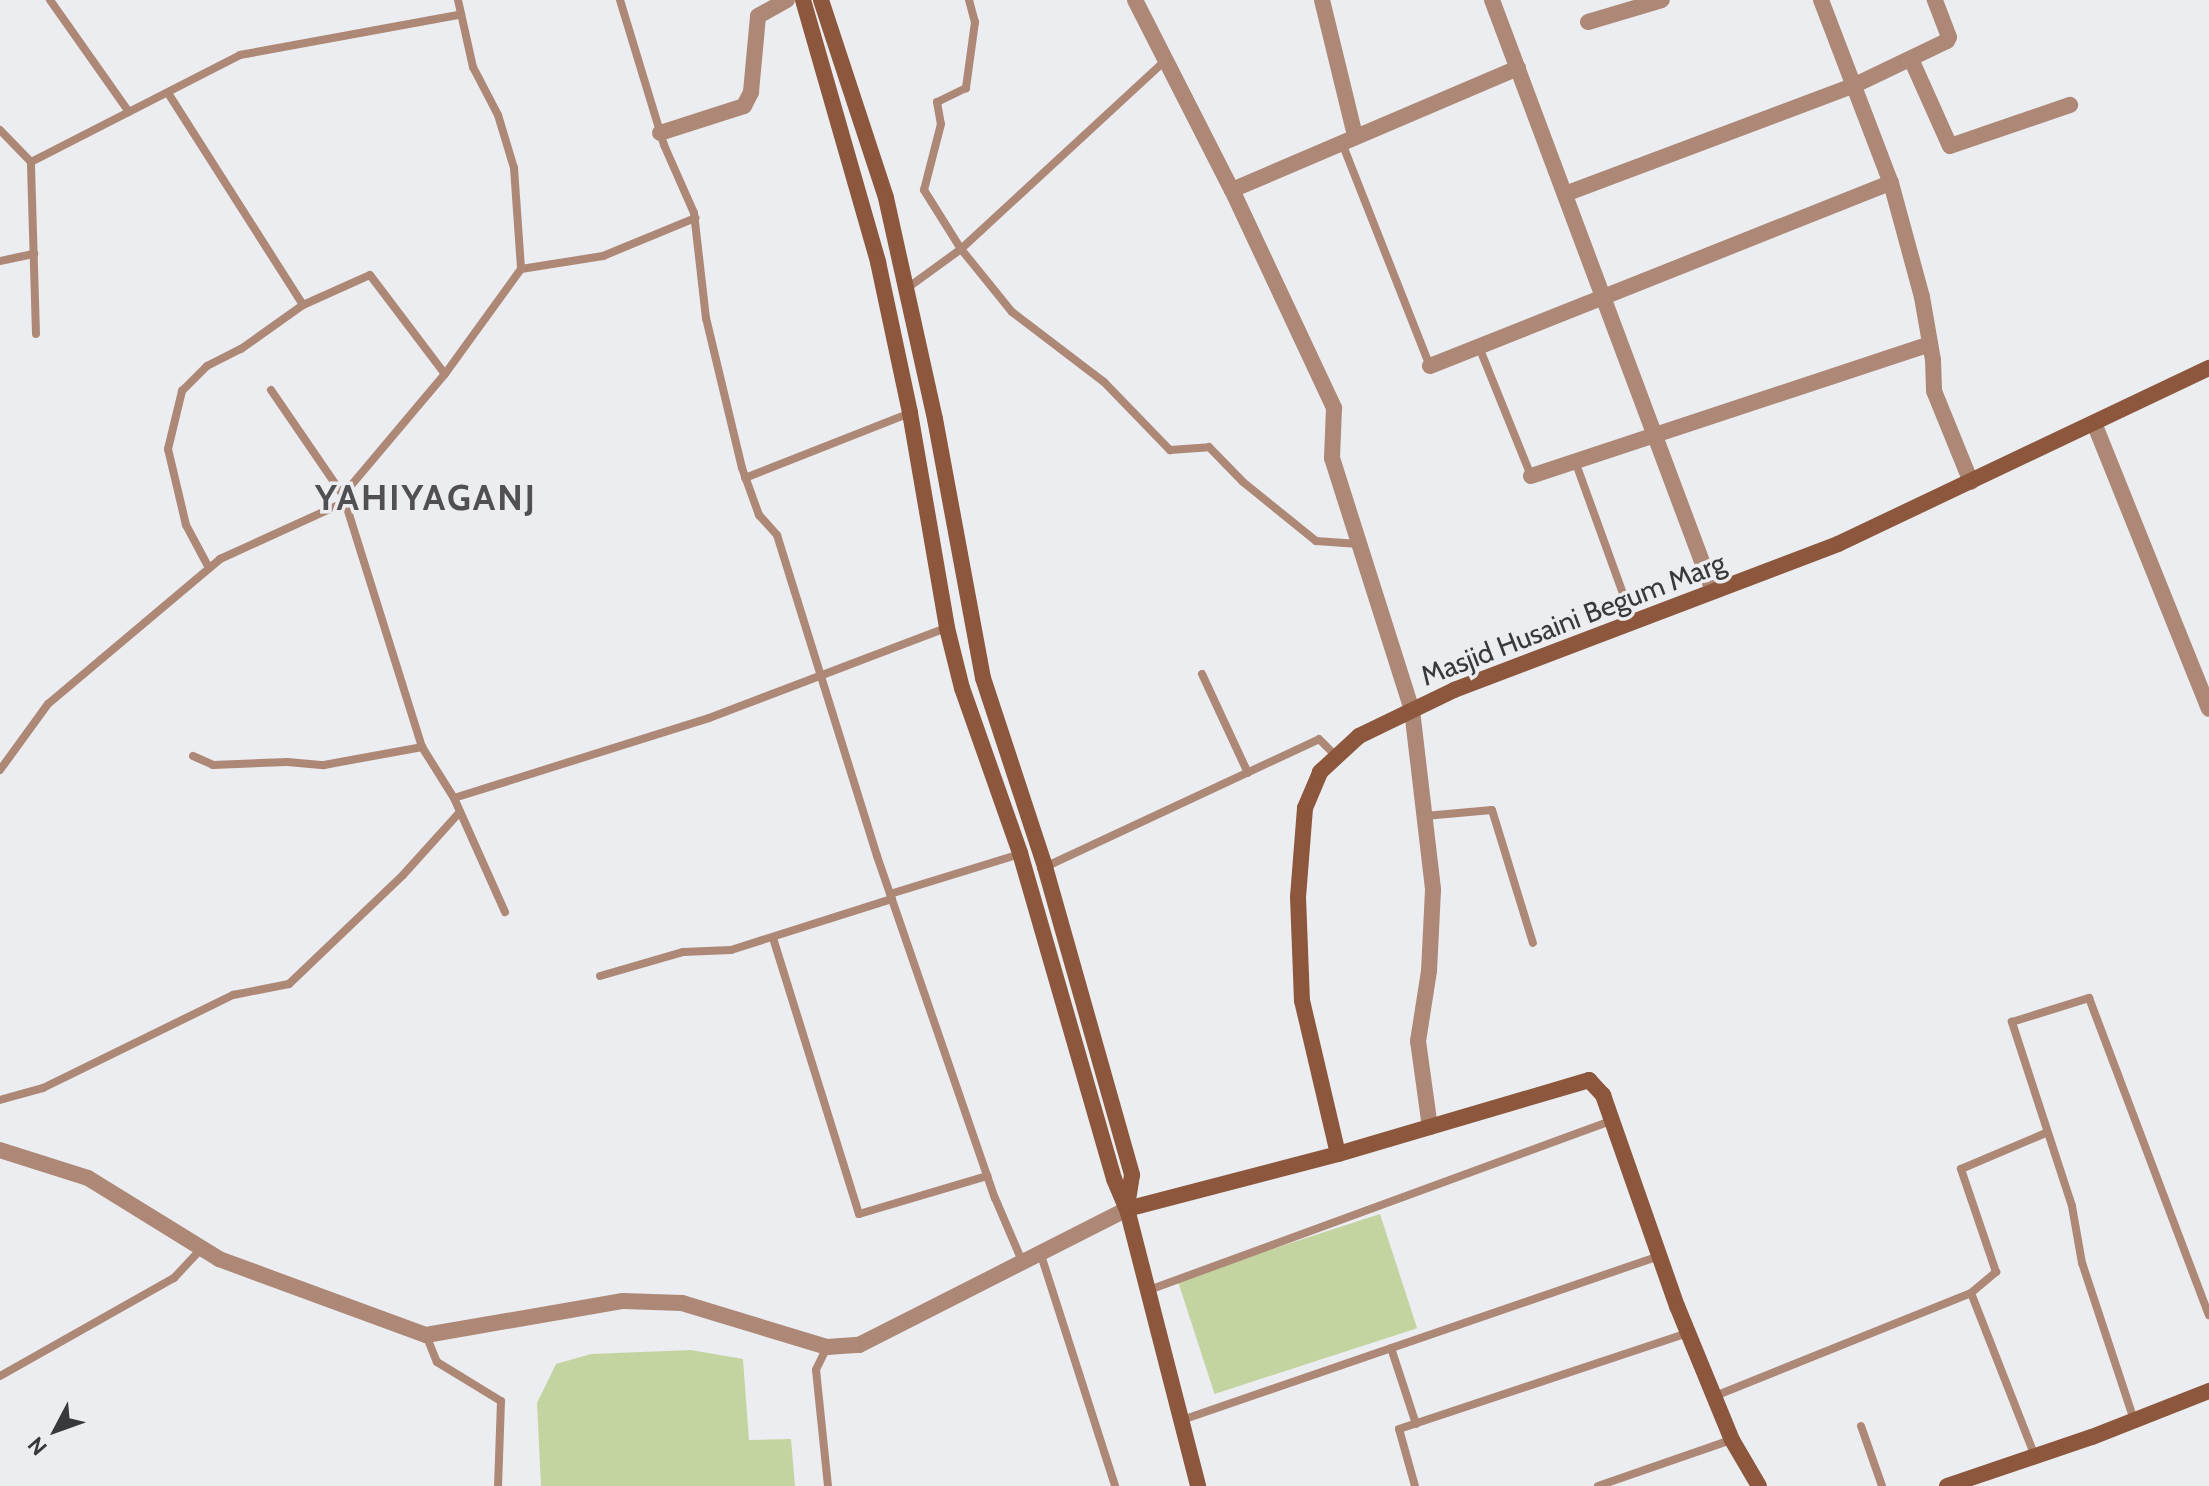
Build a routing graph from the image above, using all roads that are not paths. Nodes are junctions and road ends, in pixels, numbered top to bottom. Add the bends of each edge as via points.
1 (50, 0) edge
2 (458, 0) edge
3 (620, 0) edge
4 (787, 0) edge
5 (803, 0) edge
6 (821, 0) edge
7 (969, 0) edge
8 (1135, 0) edge
9 (1322, 0) edge
10 (1492, 0) edge
11 (1662, 0) edge
12 (1821, 0) edge
13 (1935, 0) edge
14 (459, 15) junction
15 (1588, 22) dead end
16 (1911, 59) junction
17 (1165, 60) junction
18 (1518, 68) junction
19 (1853, 86) junction
20 (168, 93) junction
21 (2070, 105) dead end
22 (129, 112) junction
23 (0, 130) edge
24 (660, 133) junction
25 (1348, 138) junction
26 (31, 162) junction
27 (1891, 183) junction
28 (1232, 190) junction
29 (1565, 194) junction
30 (695, 218) junction
31 (961, 249) junction
32 (34, 254) junction
33 (0, 261) edge
34 (521, 269) junction
35 (906, 289) junction
36 (1604, 297) junction
37 (303, 305) junction
38 (36, 334) dead end
39 (1930, 344) junction
40 (1479, 347) junction
41 (1430, 366) joint
42 (2209, 368) edge
43 (445, 374) junction
44 (271, 390) dead end
45 (910, 413) junction
46 (2094, 423) junction
47 (1655, 436) junction
48 (1575, 460) junction
49 (1531, 476) joint
50 (745, 478) junction
51 (1971, 482) junction
52 (344, 498) junction
53 (1360, 544) junction
54 (209, 568) junction
55 (1713, 591) junction
56 (1633, 622) junction
57 (947, 628) junction
58 (1202, 674) dead end
59 (822, 678) junction
60 (2209, 709) edge
61 (1412, 710) junction
62 (422, 747) junction
63 (193, 756) dead end
64 (1336, 757) junction
65 (0, 770) edge
66 (1248, 773) junction
67 (454, 798) junction
68 (460, 812) junction
69 (1425, 816) junction
70 (1020, 853) junction
71 (1045, 867) junction
72 (891, 896) junction
73 (505, 912) dead end
74 (773, 938) junction
75 (1533, 943) dead end
76 (600, 976) dead end
77 (0, 1100) edge
78 (1612, 1121) junction
79 (1430, 1127) junction
80 (2046, 1133) junction
81 (0, 1150) edge
82 (1338, 1154) junction
83 (987, 1176) junction
84 (1127, 1209) junction
85 (202, 1249) junction
86 (1040, 1252) junction
87 (1659, 1256) junction
88 (1022, 1261) junction
89 (1149, 1290) junction
90 (1971, 1293) junction
91 (2209, 1315) edge
92 (1688, 1333) junction
93 (426, 1335) junction
94 (827, 1347) junction
95 (1391, 1348) junction
96 (0, 1376) edge
97 (2209, 1391) edge
98 (1715, 1396) junction
99 (1182, 1420) junction
100 (2134, 1420) junction
101 (1416, 1424) junction
102 (1861, 1426) dead end
103 (1732, 1440) junction
104 (2035, 1456) junction
105 (498, 1486) edge
106 (828, 1486) edge
107 (1115, 1486) edge
108 (1198, 1486) edge
109 (1415, 1486) edge
110 (1598, 1486) edge
111 (1759, 1486) edge
112 (1882, 1486) edge
113 (1947, 1486) edge

1 - 22 lane
2 - 14 lane
3 - 24 lane
4 - 24 street via 758,16 751,92 744,106
5 - 45 street via 878,262
6 - 35 street via 886,198
7 - 31 lane via 975,22 966,88 937,102 941,124 924,190
8 - 17 street
9 - 25 street
10 - 18 street
11 - 15 street
12 - 19 street
13 - 16 street via 1949,37
14 - 20 lane via 240,55
14 - 34 lane via 473,67 498,115 514,168
16 - 19 street
16 - 21 street via 1950,146
17 - 28 street
17 - 31 lane
18 - 25 street
18 - 29 street
19 - 27 street
19 - 29 street
20 - 22 lane
20 - 37 lane
22 - 26 lane
23 - 26 lane
24 - 30 lane
25 - 28 street
25 - 41 lane
26 - 32 lane
27 - 36 street
27 - 39 street
28 - 53 street via 1334,408 1332,458
29 - 36 street
30 - 34 lane via 603,256
30 - 50 lane via 706,318
31 - 35 lane
31 - 53 lane via 1012,312 1104,382 1170,450 1209,447 1316,541
32 - 33 lane
32 - 38 lane
34 - 43 lane
35 - 71 street via 983,678
36 - 40 street
36 - 47 street
37 - 43 lane via 370,275
37 - 54 lane via 207,366 182,391 168,449 186,525
39 - 47 street
39 - 51 street via 1934,391
40 - 41 street
40 - 49 lane
42 - 46 street, Masjid Husaini Begum Marg
43 - 52 lane
44 - 52 lane
45 - 50 lane
45 - 57 street
46 - 51 street, Masjid Husaini Begum Marg
46 - 60 street
47 - 48 street
47 - 55 street
48 - 49 street
48 - 56 lane
50 - 59 lane via 759,515 777,535
51 - 55 street, Masjid Husaini Begum Marg via 1838,544
52 - 54 lane
52 - 62 lane
53 - 61 street
54 - 65 lane via 48,704
55 - 56 street, Masjid Husaini Begum Marg
56 - 61 street, Masjid Husaini Begum Marg
57 - 59 lane
57 - 70 street via 962,688
58 - 66 lane
59 - 67 lane
59 - 72 lane
61 - 64 street, Masjid Husaini Begum Marg via 1359,736
61 - 69 street
62 - 63 lane via 324,765 213,765
62 - 67 lane
64 - 66 lane via 1319,739
64 - 82 street, Masjid Husaini Begum Marg via 1320,772 1305,808 1298,897 1302,1001
66 - 71 lane
67 - 68 lane
68 - 73 lane
68 - 77 lane via 289,984 233,995 43,1088
69 - 75 lane via 1492,810
69 - 79 street via 1433,890 1429,971 1418,1041
70 - 72 lane
70 - 84 street
71 - 84 street via 1132,1175
72 - 74 lane
72 - 83 lane
74 - 76 lane via 731,950 683,952
74 - 83 lane via 859,1214
78 - 79 street via 1603,1095 1589,1080
78 - 87 street
78 - 89 lane
79 - 82 street
80 - 90 lane via 1961,1169 1996,1272
80 - 91 lane via 2012,1022 2089,998
80 - 100 lane
81 - 85 street via 88,1178
82 - 84 street
83 - 88 lane
84 - 86 street
84 - 89 street
85 - 93 street
85 - 96 lane via 174,1278
86 - 88 street
86 - 107 lane
87 - 92 street
87 - 95 lane
88 - 94 street via 859,1345
89 - 99 street
90 - 98 lane
90 - 104 lane
92 - 98 street
92 - 101 lane
93 - 94 street via 623,1301 682,1303
93 - 105 lane via 437,1362 501,1401
94 - 106 lane via 816,1370
95 - 99 lane
95 - 101 lane
97 - 100 street
98 - 103 street
99 - 108 street
100 - 104 street
101 - 109 lane via 1399,1429
102 - 112 lane
103 - 110 lane
103 - 111 street
104 - 113 street

